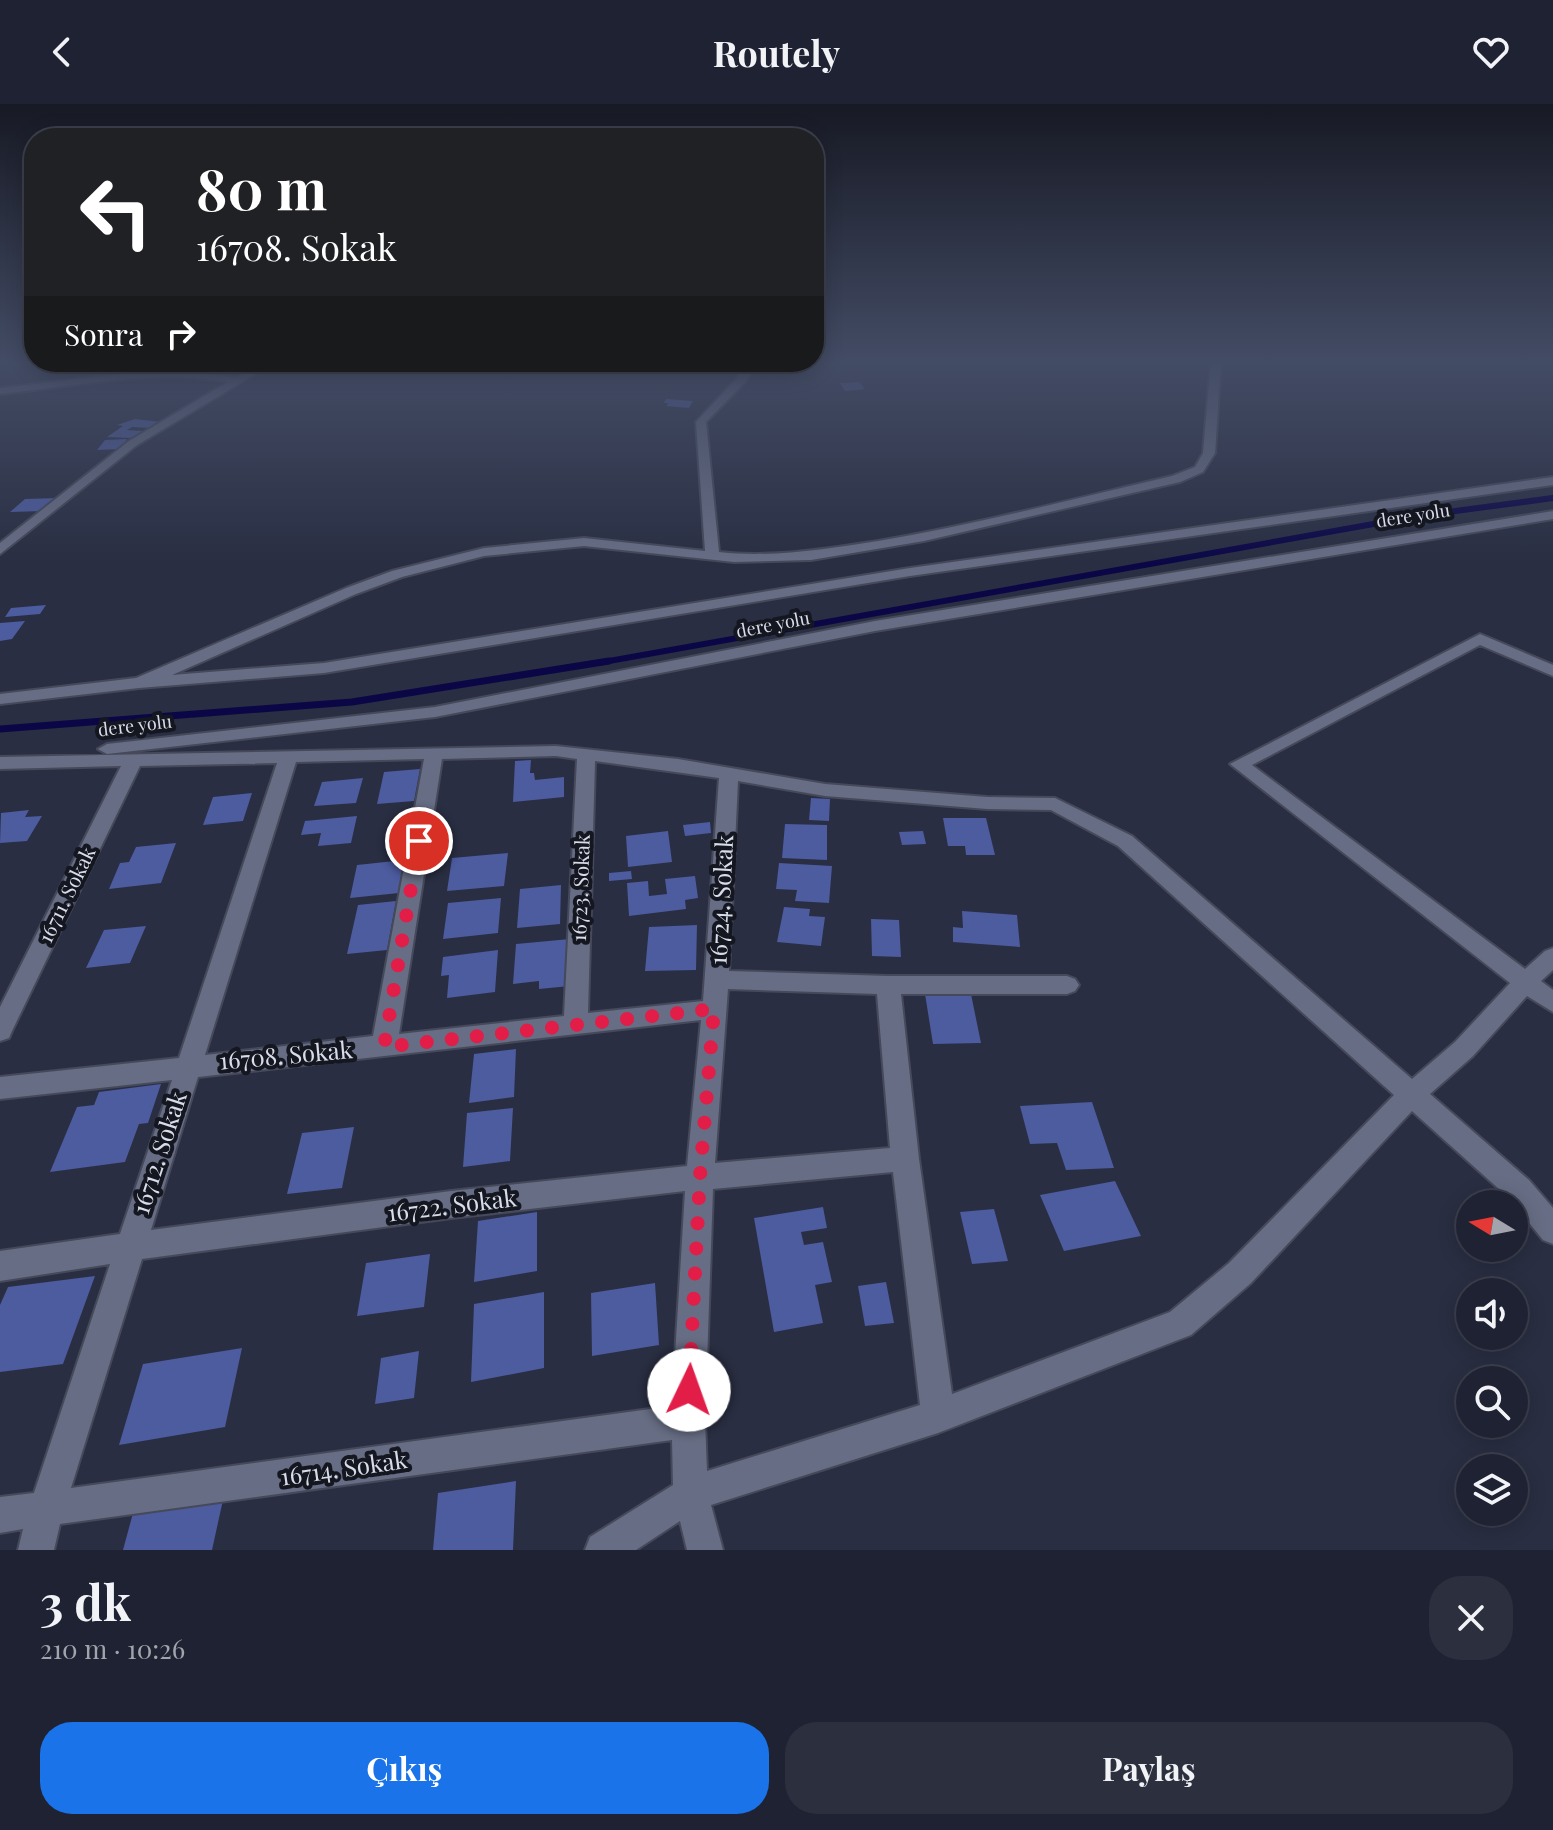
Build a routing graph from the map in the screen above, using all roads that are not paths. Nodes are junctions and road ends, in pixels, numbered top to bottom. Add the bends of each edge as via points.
1 (158, 428) edge
2 (702, 428) edge
3 (1211, 428) edge
4 (1553, 481) edge
5 (1553, 515) edge
6 (0, 550) edge
7 (712, 556) junction
8 (1553, 671) edge
9 (139, 683) junction
10 (0, 699) edge
11 (434, 753) junction
12 (586, 754) junction
13 (288, 758) junction
14 (133, 760) junction
15 (0, 762) edge
16 (729, 775) junction
17 (1553, 957) edge
18 (717, 980) junction
19 (1526, 981) junction
20 (888, 985) junction
21 (1067, 985) dead end
22 (1553, 1003) edge
23 (714, 1009) junction
24 (576, 1023) junction
25 (0, 1031) edge
26 (384, 1047) junction
27 (188, 1065) junction
28 (0, 1088) edge
29 (1410, 1096) junction
30 (905, 1159) junction
31 (700, 1176) junction
32 (1553, 1230) edge
33 (130, 1246) junction
34 (0, 1266) edge
35 (938, 1416) junction
36 (688, 1421) junction
37 (691, 1494) junction
38 (46, 1510) junction
39 (0, 1515) edge
40 (36, 1550) edge
41 (603, 1550) edge
42 (705, 1550) edge

1 - 6 street
2 - 7 street
3 - 7 street via 1209,453 1199,469 1187,474 924,537 811,556
4 - 9 street via 910,572 324,668
5 - 15 street, dere yolu via 875,626 435,712
7 - 9 street via 584,542 461,557 351,591
8 - 19 street via 1480,639 1239,764
9 - 10 street
11 - 12 street
11 - 13 street
11 - 26 street
12 - 16 street
12 - 24 street, 16723. Sokak
13 - 14 street
13 - 27 street, 16712. Sokak
14 - 15 street
14 - 25 street, 16711. Sokak
16 - 18 street, 16724. Sokak
16 - 29 street via 899,797 1055,804 1125,841
17 - 19 street
18 - 20 street
18 - 23 street, 16724. Sokak
19 - 22 street
19 - 29 street via 1464,1049
20 - 21 street
20 - 30 street
23 - 24 street, 16708. Sokak
23 - 31 street, 16724. Sokak
24 - 26 street, 16708. Sokak
26 - 27 street, 16708. Sokak
27 - 28 street, 16708. Sokak
27 - 33 street, 16712. Sokak
29 - 32 street via 1519,1189
29 - 35 street via 1240,1273 1180,1324
30 - 31 street, 16722. Sokak
30 - 35 street
31 - 33 street, 16722. Sokak
31 - 36 street, 16724. Sokak
33 - 34 street, 16722. Sokak
33 - 38 street, 16712. Sokak
35 - 37 street
36 - 37 street, 16724. Sokak
36 - 38 street, 16714. Sokak
37 - 41 street
37 - 42 street, 16724. Sokak
38 - 39 street, 16714. Sokak
38 - 40 street, 16712. Sokak

